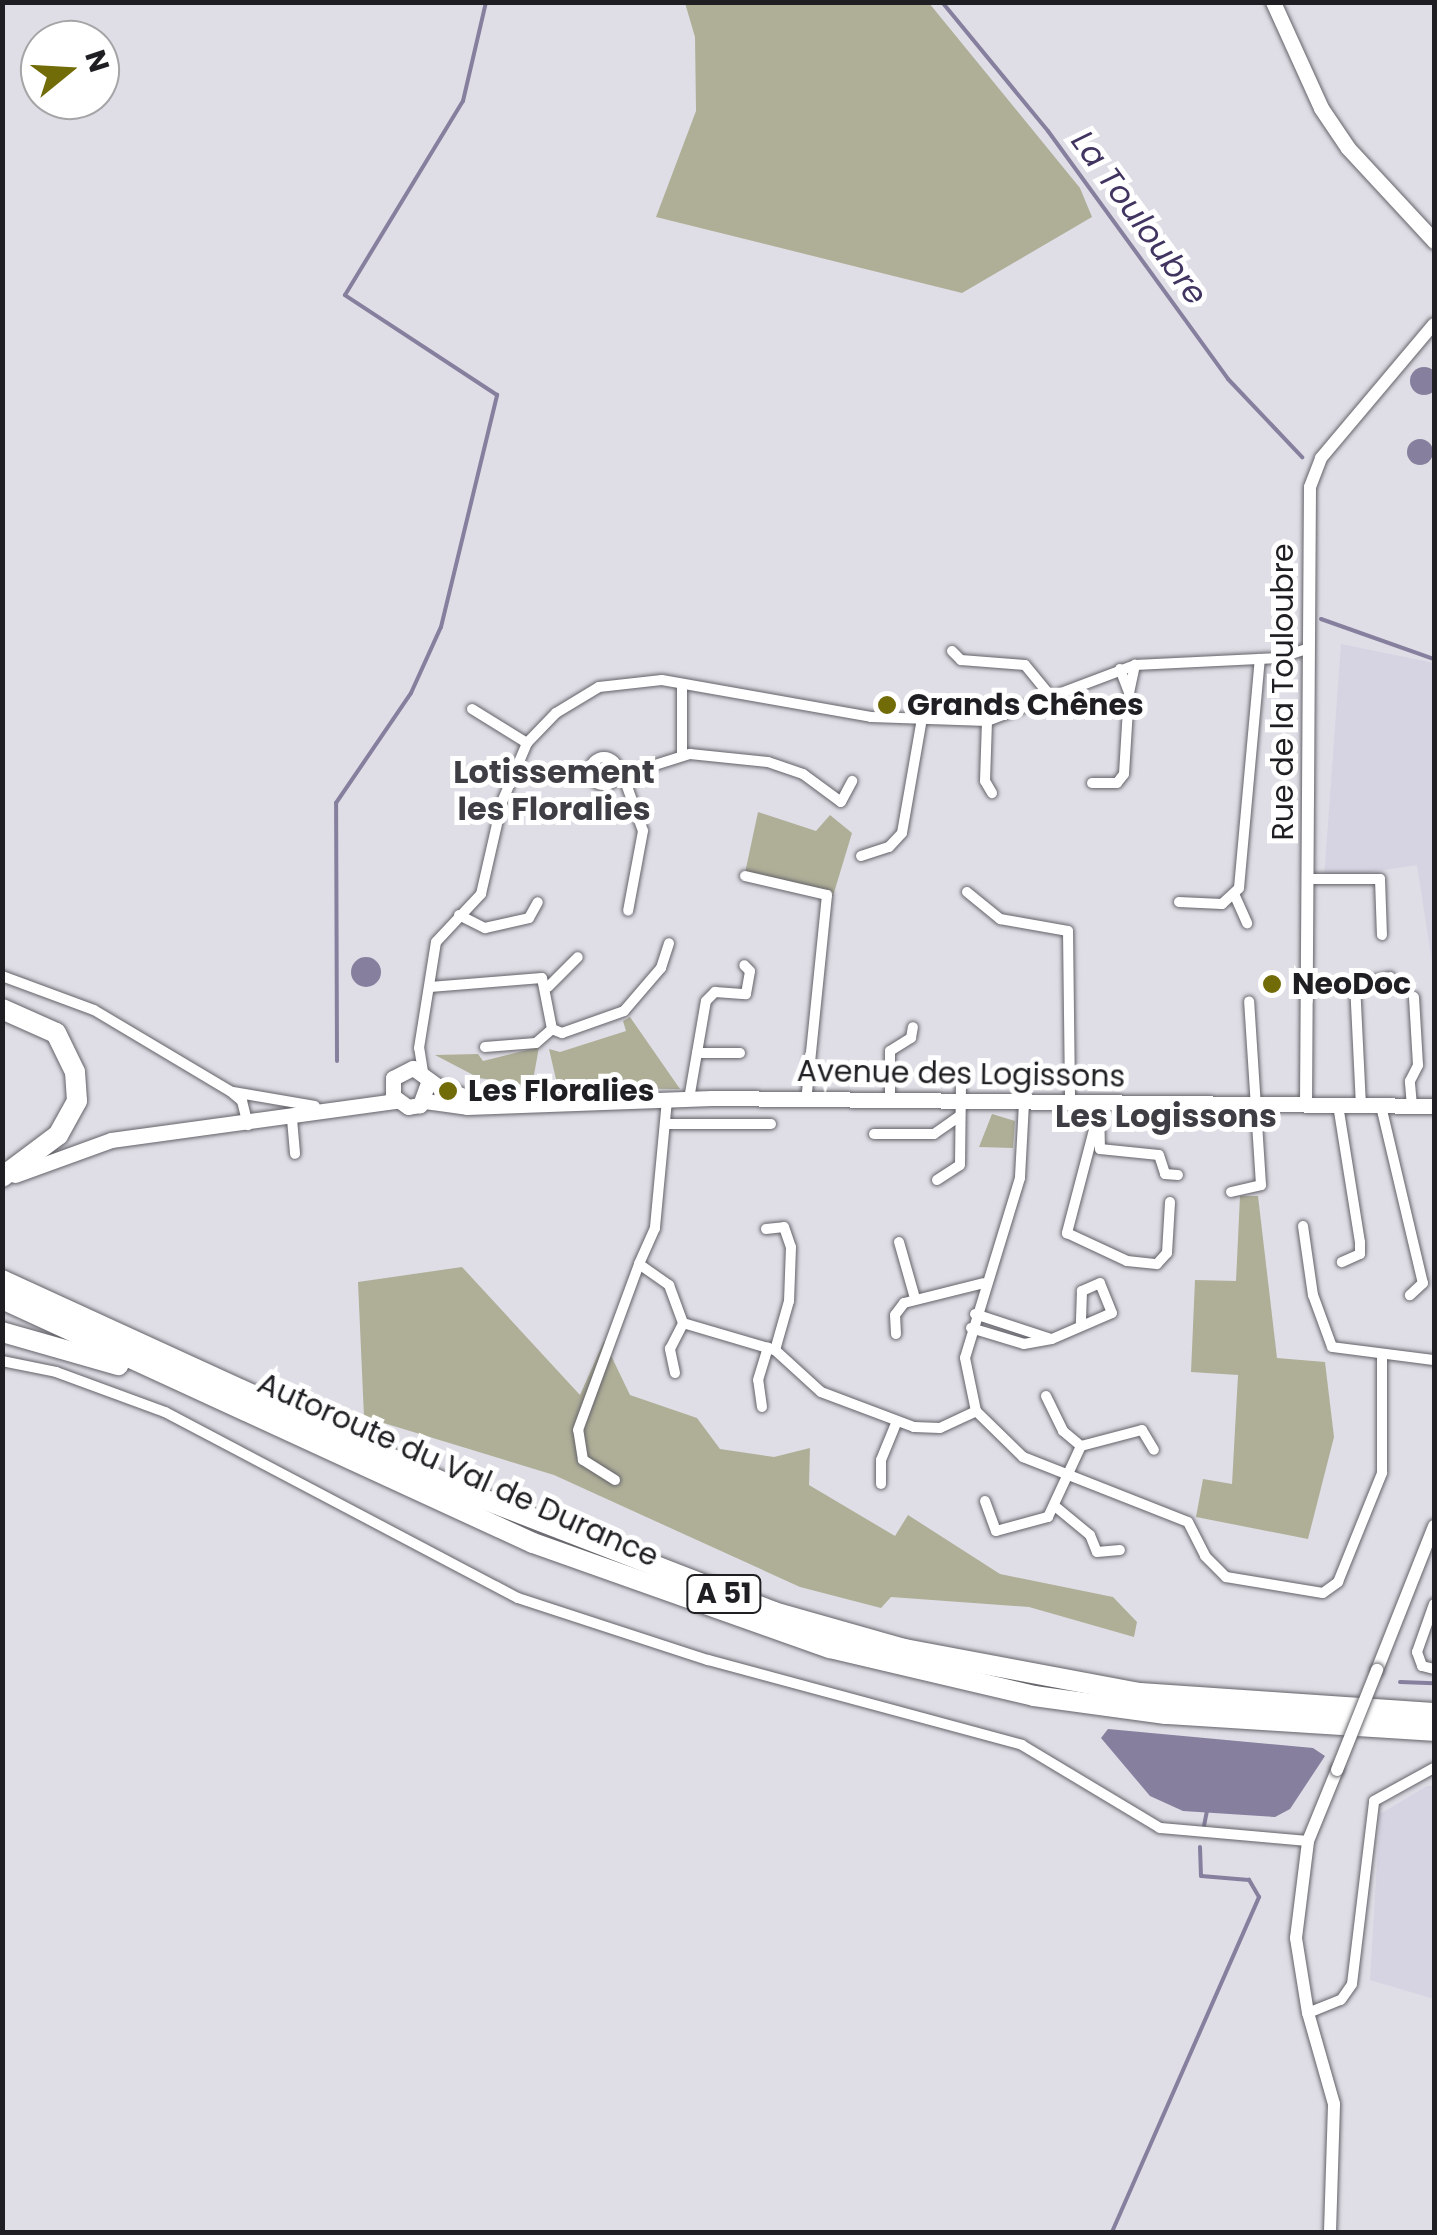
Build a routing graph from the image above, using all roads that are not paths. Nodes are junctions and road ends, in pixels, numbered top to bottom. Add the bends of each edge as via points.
1 (1273, 2) edge
2 (1434, 241) edge
3 (1434, 324) edge
4 (1306, 649) junction
5 (952, 651) dead end
6 (1279, 658) junction
7 (1260, 659) junction
8 (1244, 660) junction
9 (1135, 665) junction
10 (1306, 667) junction
11 (1120, 669) junction
12 (1253, 678) junction
13 (682, 684) junction
14 (1128, 693) junction
15 (1054, 699) junction
16 (472, 709) dead end
17 (922, 718) junction
18 (987, 721) junction
19 (527, 743) junction
20 (682, 755) junction
21 (589, 770) junction
22 (567, 776) dead end
23 (620, 777) junction
24 (852, 781) dead end
25 (1092, 783) dead end
26 (992, 793) dead end
27 (861, 856) dead end
28 (745, 876) dead end
29 (1308, 878) junction
30 (968, 892) dead end
31 (1235, 896) junction
32 (538, 902) dead end
33 (1179, 902) dead end
34 (628, 911) dead end
35 (459, 916) junction
36 (1247, 923) dead end
37 (1382, 935) dead end
38 (669, 943) dead end
39 (578, 957) dead end
40 (744, 966) dead end
41 (2, 976) edge
42 (1390, 977) dead end
43 (430, 987) junction
44 (548, 987) junction
45 (1414, 998) dead end
46 (1249, 1001) dead end
47 (2, 1009) edge
48 (914, 1027) dead end
49 (552, 1029) junction
50 (485, 1047) dead end
51 (419, 1048) junction
52 (697, 1053) junction
53 (740, 1053) dead end
54 (403, 1069) junction
55 (426, 1076) junction
56 (230, 1091) junction
57 (394, 1096) junction
58 (689, 1099) junction
59 (668, 1100) junction
60 (806, 1100) junction
61 (425, 1101) junction
62 (890, 1101) junction
63 (960, 1102) junction
64 (1070, 1102) junction
65 (1024, 1103) junction
66 (1099, 1103) junction
67 (487, 1105) junction
68 (1256, 1105) junction
69 (1306, 1105) junction
70 (1338, 1105) junction
71 (1360, 1106) junction
72 (1381, 1106) junction
73 (1412, 1106) junction
74 (1434, 1106) edge
75 (366, 1107) junction
76 (292, 1119) junction
77 (668, 1124) junction
78 (771, 1124) dead end
79 (251, 1125) junction
80 (1095, 1126) junction
81 (874, 1134) dead end
82 (295, 1154) dead end
83 (1178, 1175) dead end
84 (2, 1179) edge
85 (938, 1180) dead end
86 (1231, 1192) dead end
87 (1170, 1202) dead end
88 (1303, 1226) dead end
89 (766, 1229) dead end
90 (899, 1242) dead end
91 (1342, 1262) dead end
92 (639, 1264) junction
93 (2, 1270) edge
94 (2, 1280) edge
95 (984, 1284) junction
96 (1410, 1295) dead end
97 (916, 1298) junction
98 (2, 1299) edge
99 (60, 1305) junction
100 (975, 1314) junction
101 (1081, 1323) dead end
102 (683, 1324) junction
103 (971, 1328) junction
104 (2, 1332) edge
105 (896, 1334) dead end
106 (1052, 1339) junction
107 (772, 1348) junction
108 (1382, 1354) junction
109 (1434, 1360) edge
110 (2, 1362) edge
111 (675, 1373) dead end
112 (1046, 1396) dead end
113 (762, 1406) dead end
114 (976, 1411) junction
115 (897, 1421) junction
116 (1081, 1446) junction
117 (1154, 1450) dead end
118 (1070, 1479) junction
119 (616, 1480) dead end
120 (881, 1484) dead end
121 (985, 1501) dead end
122 (1056, 1507) junction
123 (1434, 1526) edge
124 (1434, 1535) edge
125 (533, 1543) junction
126 (1120, 1550) dead end
127 (1417, 1572) junction
128 (1434, 1604) edge
129 (1434, 1670) edge
130 (1434, 1713) edge
131 (1434, 1731) edge
132 (1434, 1768) edge
133 (1308, 1841) junction
134 (1308, 2013) junction
135 (1330, 2232) edge

1 - 2 main road via 1320,108
3 - 4 street, Rue de la Touloubre via 1314,472
4 - 6 street
4 - 10 street, Rue de la Touloubre
5 - 15 street via 961,660 1025,665
6 - 7 street
6 - 10 street
7 - 8 street
7 - 12 street
8 - 9 street
8 - 12 street
9 - 11 street
9 - 14 street
10 - 29 street, Rue de la Touloubre
11 - 14 street
11 - 15 street
12 - 31 street
13 - 17 street via 871,717
13 - 19 street via 599,686 569,703
13 - 20 street
14 - 25 street via 1124,774 1117,783
15 - 18 street
16 - 19 street
17 - 18 street
17 - 27 street via 902,834 890,848
18 - 26 street via 985,781
19 - 35 street via 502,802 481,894
20 - 23 street
20 - 24 street via 768,762 803,774 841,802
21 - 22 street
21 - 23 street via 600,785
21 - 23 street via 596,758 609,757
23 - 34 street via 643,831
28 - 60 street via 827,895
29 - 37 street via 1380,878
29 - 69 street, Rue de la Touloubre
30 - 64 street via 1000,919 1068,932
31 - 33 street via 1222,904
31 - 36 street
32 - 35 street via 529,918 485,928
35 - 43 street via 436,942
38 - 49 street via 660,968 624,1011 562,1033
39 - 44 street
40 - 52 street via 750,971 746,994 716,992 706,1001
41 - 56 street via 94,1010
42 - 71 street via 1355,984
43 - 44 street via 536,976
43 - 51 street
44 - 49 street
45 - 73 street via 1418,1066 1410,1082
46 - 68 street
47 - 84 highway via 56,1033 77,1087 74,1112 58,1135
48 - 62 street via 910,1038 890,1050
49 - 50 street via 536,1043
51 - 54 street
51 - 55 street
52 - 53 street
52 - 58 street
54 - 55 main road, Avenue des Logissons
54 - 57 main road
55 - 61 main road
55 - 67 main road, Avenue des Logissons
56 - 75 street via 305,1106
56 - 79 street
57 - 61 main road, Avenue des Logissons via 408,1107
57 - 75 main road
58 - 59 main road, Avenue des Logissons
58 - 60 main road, Avenue des Logissons
59 - 67 main road, Avenue des Logissons
59 - 77 street
60 - 62 main road, Avenue des Logissons
61 - 67 main road, Avenue des Logissons
62 - 63 main road, Avenue des Logissons
63 - 65 main road, Avenue des Logissons
63 - 81 street via 934,1134
63 - 85 street via 960,1165
64 - 65 main road, Avenue des Logissons
64 - 66 main road, Avenue des Logissons
65 - 95 street via 1020,1178
66 - 68 main road, Avenue des Logissons
66 - 80 street
68 - 69 main road, Avenue des Logissons
68 - 86 street via 1261,1185
69 - 70 main road, Avenue des Logissons
70 - 71 main road, Avenue des Logissons
70 - 91 street via 1360,1242 1360,1254
71 - 72 main road, Avenue des Logissons
72 - 73 main road, Avenue des Logissons
72 - 96 street via 1423,1284
73 - 74 main road, Avenue des Logissons
75 - 76 main road
76 - 79 main road
76 - 82 street
77 - 78 street
77 - 92 street via 655,1228
79 - 84 main road via 111,1140
80 - 83 street via 1106,1153 1159,1155 1166,1174
80 - 87 street via 1066,1233 1127,1261 1156,1264 1168,1253
88 - 108 street via 1327,1341 1338,1349
89 - 107 street via 784,1227 791,1247 789,1301
90 - 97 street
92 - 102 street via 669,1285
92 - 119 street via 578,1430 583,1460
93 - 99 highway
94 - 99 highway, Autoroute du Val de Durance / A 51
95 - 97 street
95 - 100 street
97 - 105 street via 898,1307
98 - 125 highway, Autoroute du Val de Durance / A 51
99 - 130 highway, Autoroute du Val de Durance / A 51 via 460,1490 774,1612 904,1649 1138,1693
100 - 103 street
100 - 106 street
101 - 106 street
102 - 107 street
102 - 111 street via 670,1349
103 - 106 street via 1024,1344
103 - 114 street via 966,1358
104 - 125 highway via 106,1360 454,1515
107 - 113 street via 758,1380
107 - 115 street via 810,1386
108 - 109 street
108 - 118 street via 1382,1472 1333,1590 1226,1577 1188,1522
110 - 133 street via 56,1372 165,1412 518,1598 708,1660 1022,1745 1160,1828
112 - 116 street via 1063,1431
114 - 115 street via 940,1428
114 - 118 street via 1023,1457
115 - 120 street via 880,1460
116 - 117 street via 1142,1430
116 - 118 street
118 - 122 street
121 - 122 street via 996,1531 1048,1516
122 - 126 street via 1090,1534 1096,1552
123 - 127 street
124 - 127 street
125 - 131 highway, Autoroute du Val de Durance / A 51 via 830,1648 1034,1696 1256,1725
127 - 133 street, bridge
128 - 129 street via 1417,1652 1422,1666
132 - 134 street via 1374,1801 1352,1984 1341,2000
133 - 134 street via 1296,1938
134 - 135 street via 1335,2116

